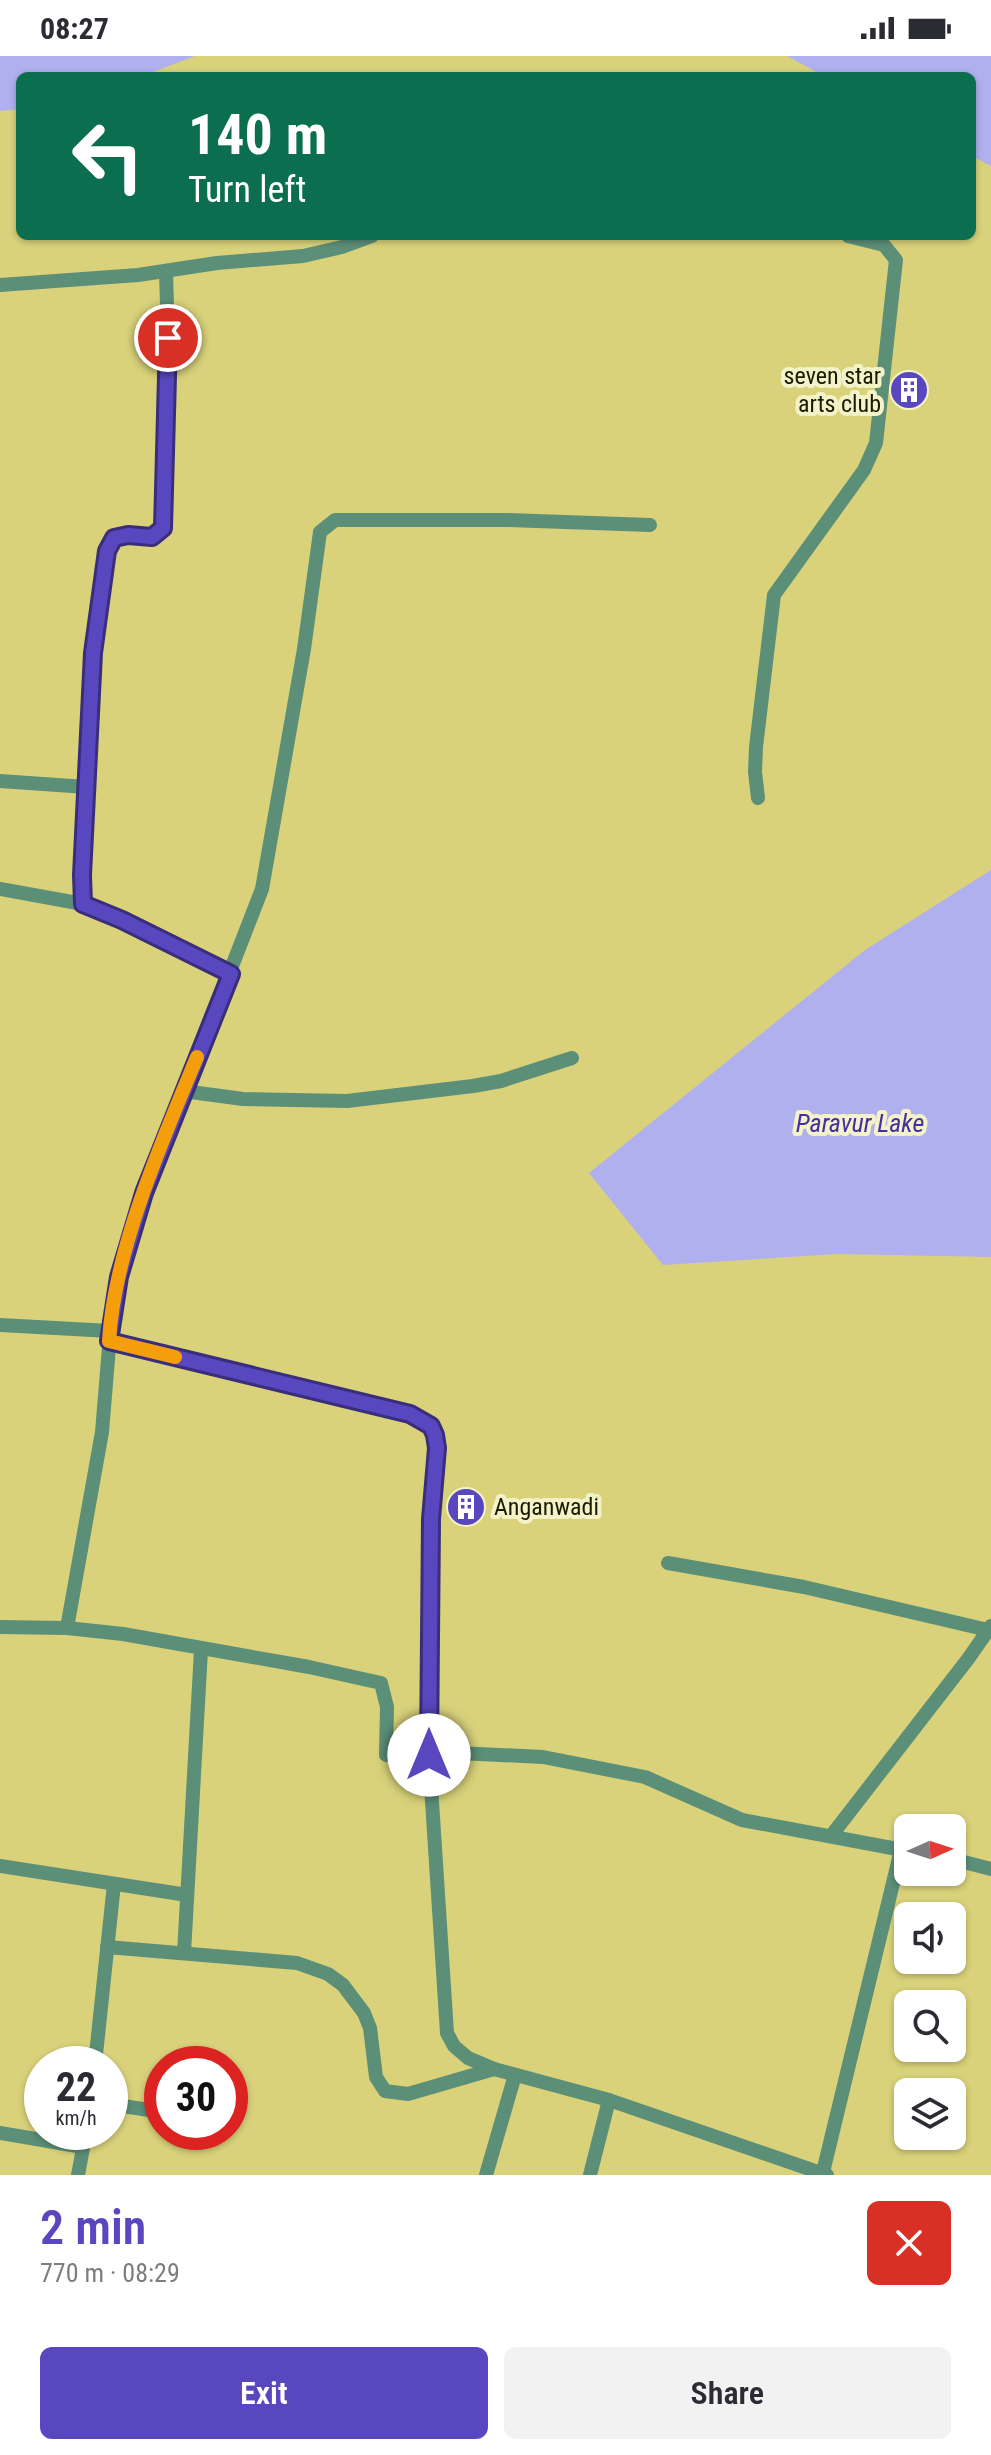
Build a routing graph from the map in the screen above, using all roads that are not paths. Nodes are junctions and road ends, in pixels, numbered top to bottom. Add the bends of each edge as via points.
1 (361, 240) edge
2 (864, 240) edge
3 (166, 272) junction
4 (0, 285) edge
5 (650, 525) dead end
6 (0, 781) edge
7 (86, 787) junction
8 (758, 798) dead end
9 (0, 889) edge
10 (83, 904) junction
11 (231, 974) junction
12 (572, 1058) dead end
13 (183, 1091) junction
14 (0, 1325) edge
15 (110, 1336) junction
16 (668, 1563) dead end
17 (0, 1627) edge
18 (67, 1628) junction
19 (990, 1628) edge
20 (201, 1650) junction
21 (429, 1755) junction
22 (831, 1836) junction
23 (894, 1848) edge
24 (966, 1863) edge
25 (0, 1866) edge
26 (991, 1869) edge
27 (114, 1884) junction
28 (895, 1886) edge
29 (187, 1895) junction
30 (107, 1947) junction
31 (184, 1953) junction
32 (97, 2046) edge
33 (494, 2069) junction
34 (515, 2075) junction
35 (609, 2100) junction
36 (0, 2133) edge
37 (24, 2135) edge
38 (83, 2150) edge
39 (825, 2174) edge
40 (78, 2175) edge
41 (486, 2175) edge
42 (590, 2175) edge

1 - 3 street via 303,256
2 - 8 street via 884,245 896,260 876,443 864,470 771,604 756,747
3 - 4 street
3 - 7 street via 163,528 152,537 119,536 107,551 93,653
5 - 11 street via 335,520 325,527 318,538 262,889
6 - 7 street
7 - 10 street
9 - 10 street
10 - 11 street
11 - 13 street
12 - 13 street via 487,1084 347,1101 243,1099
13 - 15 street via 144,1193 119,1277
14 - 15 street
15 - 18 street via 102,1432
15 - 21 street via 410,1414 431,1426 437,1448 431,1519
16 - 19 street
17 - 18 street
18 - 20 street
19 - 22 street
20 - 21 street via 381,1683 387,1707 386,1755
20 - 29 street
21 - 22 street via 543,1757 645,1777 742,1820
21 - 33 street via 447,2033 468,2058
22 - 23 street
24 - 26 street
25 - 27 street
27 - 29 street
27 - 30 street
28 - 39 street
29 - 31 street
30 - 31 street
30 - 32 street
31 - 33 street via 297,1963 328,1974 364,2013 376,2077 385,2091 408,2094
33 - 34 street
34 - 35 street
34 - 41 street
35 - 39 street
35 - 42 street
36 - 37 street
38 - 40 street

